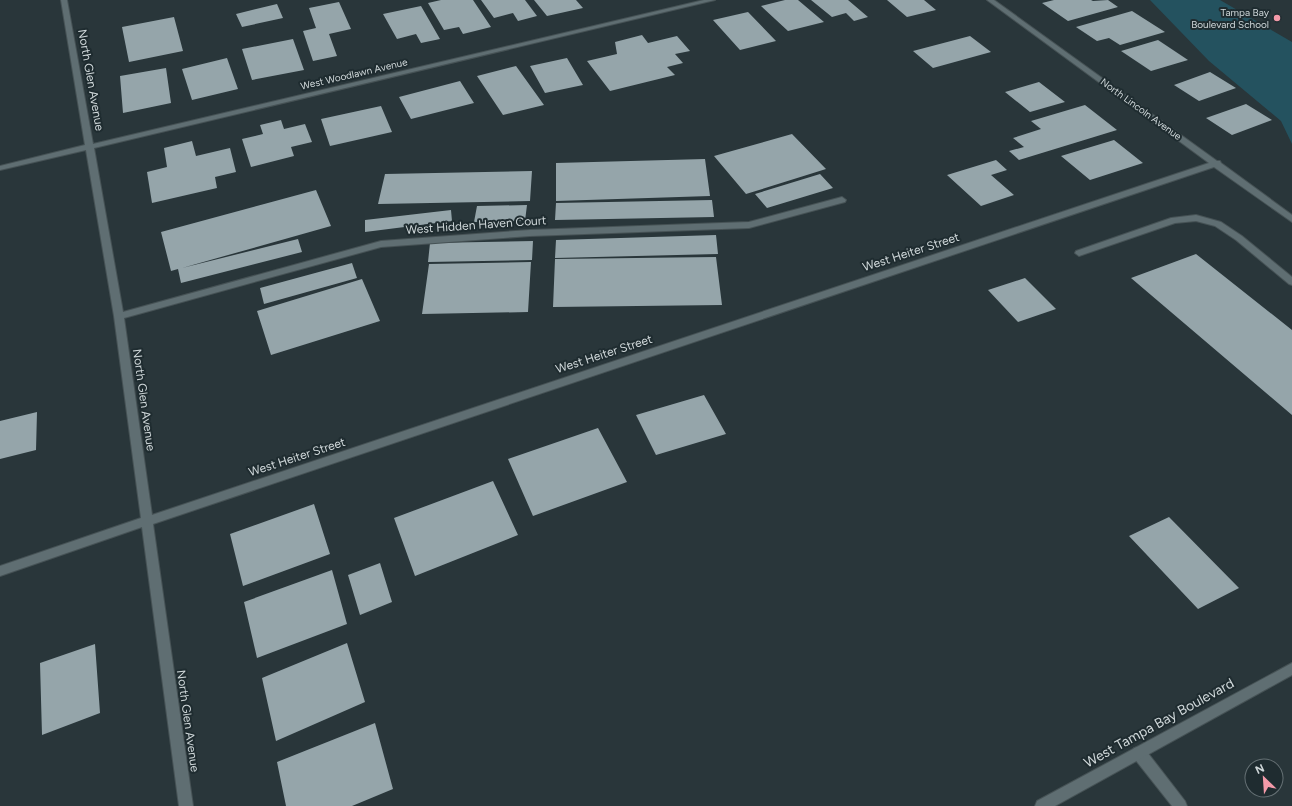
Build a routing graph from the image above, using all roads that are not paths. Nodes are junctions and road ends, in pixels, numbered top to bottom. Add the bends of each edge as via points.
1 (64, 0) edge
2 (712, 0) edge
3 (990, 0) edge
4 (90, 146) junction
5 (1217, 164) junction
6 (0, 168) edge
7 (842, 200) dead end
8 (1292, 219) edge
9 (1079, 253) dead end
10 (1292, 282) edge
11 (119, 316) junction
12 (148, 520) junction
13 (0, 571) edge
14 (1292, 669) edge
15 (1139, 753) junction
16 (186, 806) edge
17 (1042, 806) edge
18 (1180, 806) edge

1 - 4 street, North Glen Avenue
2 - 4 street, West Woodlawn Avenue
3 - 5 street, North Lincoln Avenue
4 - 6 street, West Woodlawn Avenue
4 - 11 street, North Glen Avenue
5 - 8 street, North Lincoln Avenue
5 - 12 street, West Heiter Street
7 - 11 street, West Hidden Haven Court via 749,225 530,233 381,244
9 - 10 street via 1174,220 1196,218 1218,224
11 - 12 street, North Glen Avenue
12 - 13 street, West Heiter Street
12 - 16 street, North Glen Avenue
14 - 15 street, West Tampa Bay Boulevard
15 - 17 street, West Tampa Bay Boulevard
15 - 18 street

